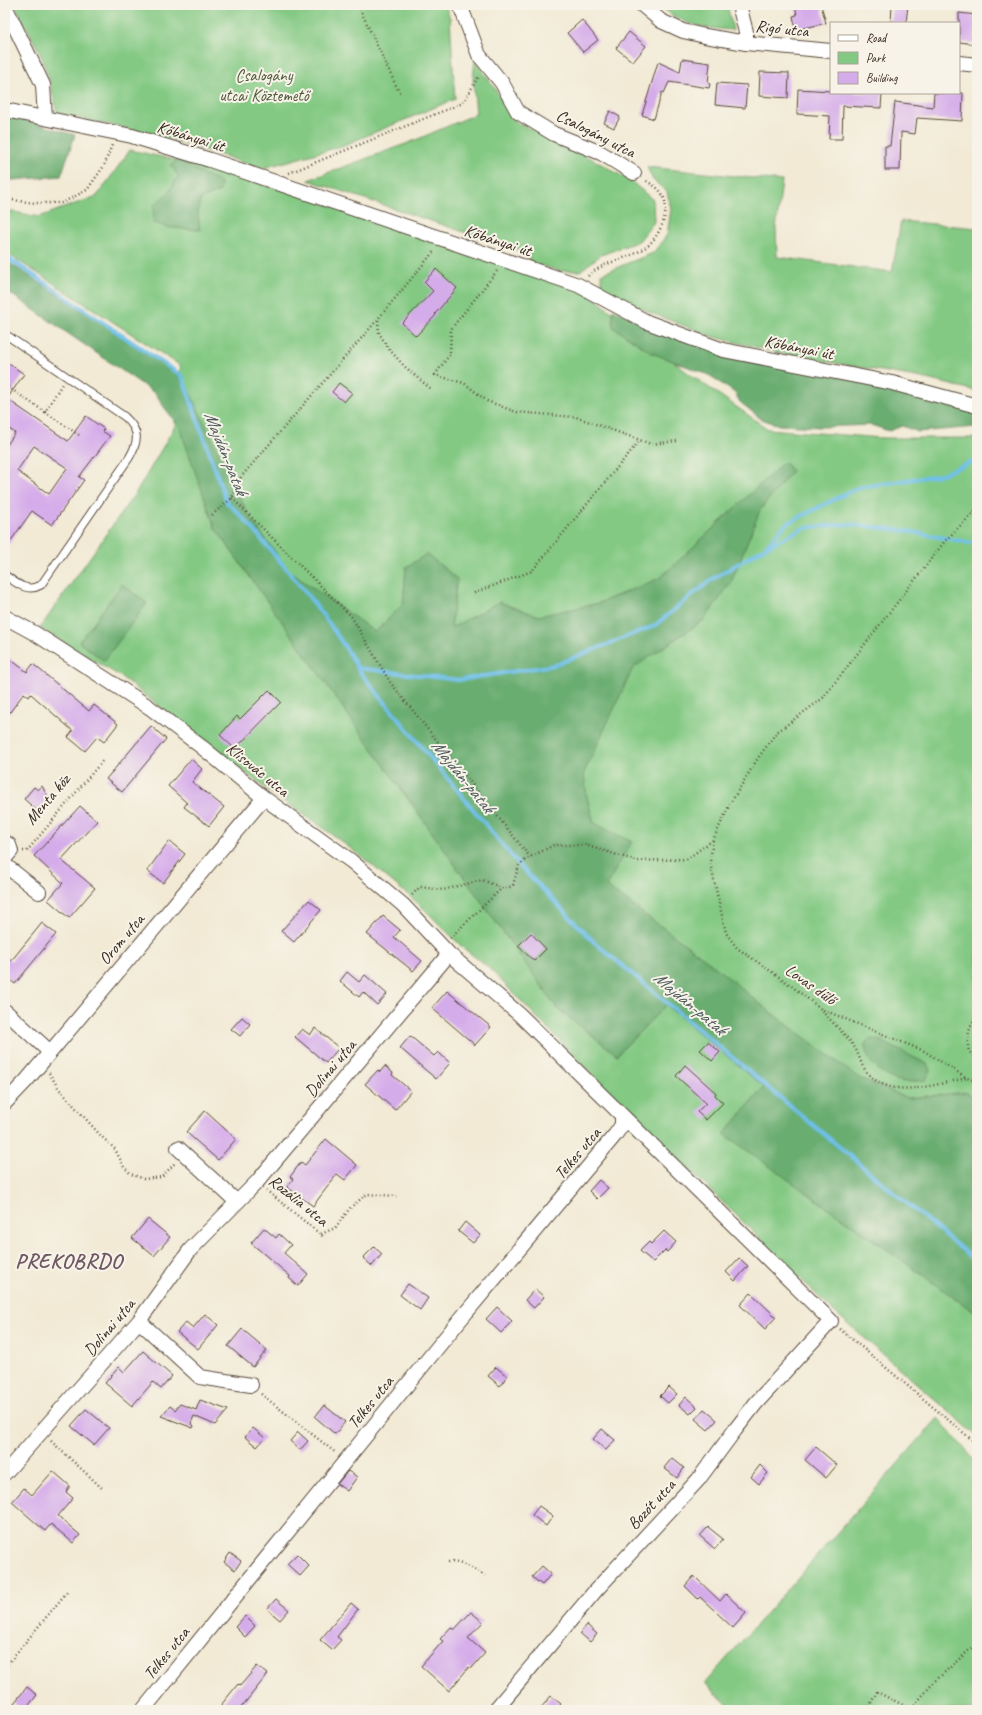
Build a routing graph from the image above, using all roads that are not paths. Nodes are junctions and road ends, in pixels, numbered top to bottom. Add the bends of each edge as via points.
1 (460, 5) edge
2 (642, 5) edge
3 (739, 5) edge
4 (5, 6) edge
5 (746, 43) junction
6 (830, 51) edge
7 (960, 63) edge
8 (977, 65) edge
9 (5, 110) edge
10 (45, 118) junction
11 (634, 173) road end
12 (5, 334) edge
13 (977, 406) edge
14 (5, 575) edge
15 (5, 616) edge
16 (264, 798) junction
17 (5, 865) edge
18 (39, 892) dead end
19 (445, 950) junction
20 (5, 1010) edge
21 (45, 1056) junction
22 (5, 1103) edge
23 (622, 1116) junction
24 (181, 1151) road end
25 (237, 1202) junction
26 (140, 1321) junction
27 (831, 1321) joint
28 (251, 1385) road end
29 (5, 1473) edge
30 (142, 1710) edge
31 (495, 1710) edge

1 - 11 street, Csalogány utca via 480,55 502,84 518,112 554,134 601,153
2 - 5 street, Rigó utca via 661,21 683,31
3 - 5 street
4 - 10 street via 42,85
5 - 6 street, Rigó utca
7 - 8 street
9 - 10 street, Kőbányai út
10 - 13 street, Kőbányai út via 132,136 210,160 578,285 647,322 722,350 892,383
12 - 14 lane via 131,423 137,439 135,449 41,585 27,589
15 - 16 street, Klisovác utca via 149,707
16 - 19 street, Klisovác utca via 352,861 403,905
16 - 21 street, Orom utca
17 - 18 street
19 - 23 street, Klisovác utca via 520,1015
19 - 25 street, Dolinai utca via 257,1182
20 - 21 street
21 - 22 street, Orom utca
23 - 27 street, Klisovác utca
23 - 30 street, Telkes utca via 622,1125 615,1135 459,1321
24 - 25 street
25 - 26 street, Dolinai utca via 190,1250
26 - 28 street via 200,1377
26 - 29 street, Dolinai utca
27 - 31 street, Bozót utca via 756,1404 698,1480 596,1590

